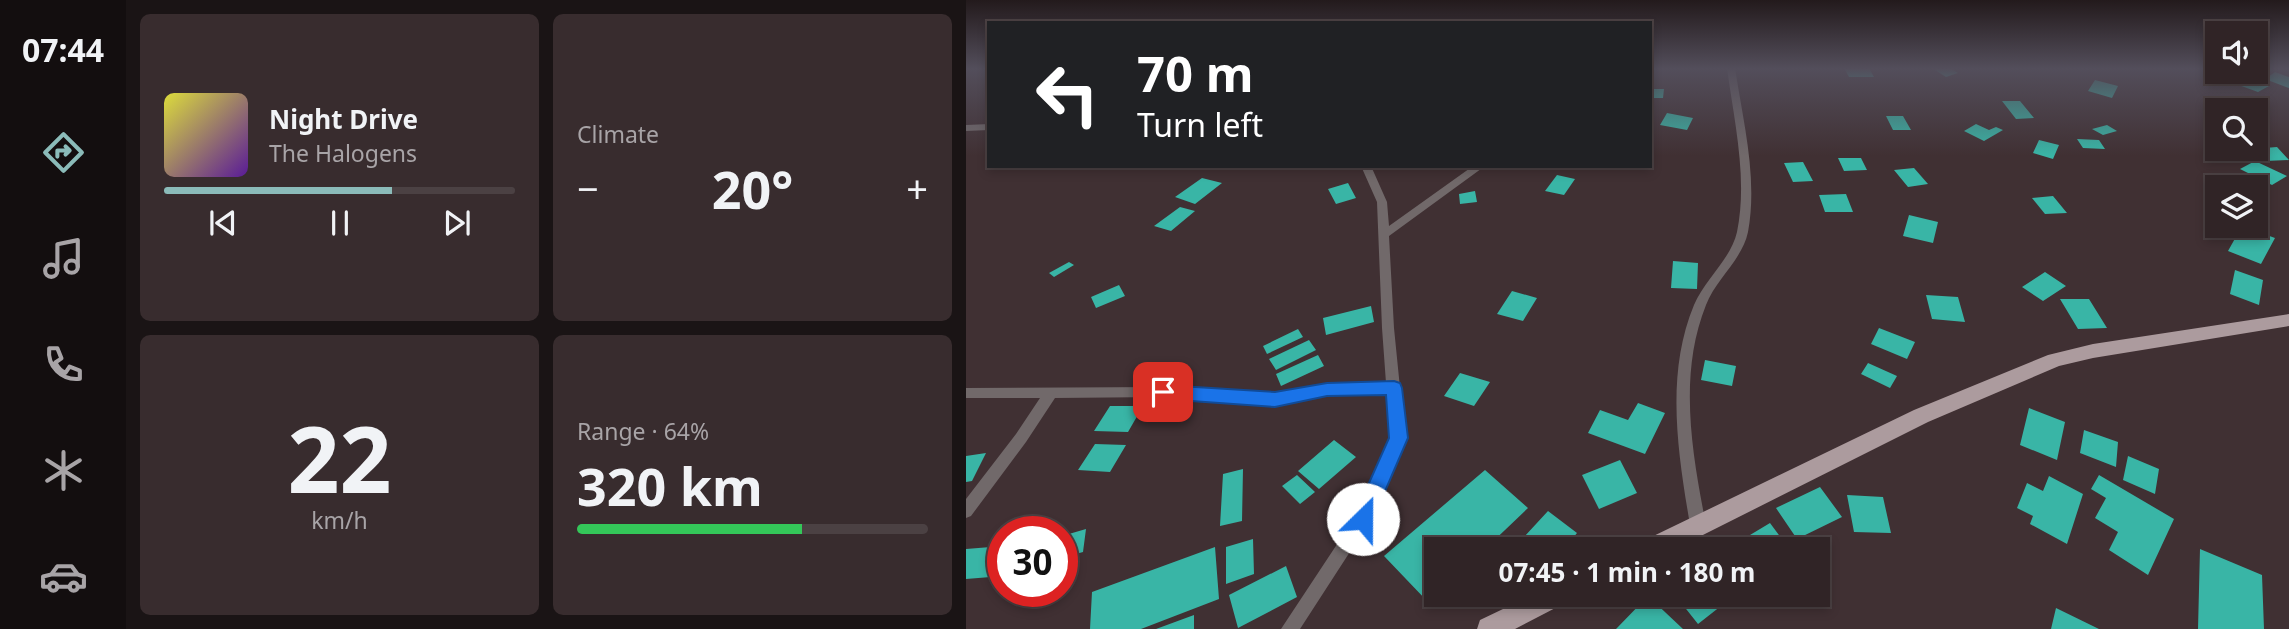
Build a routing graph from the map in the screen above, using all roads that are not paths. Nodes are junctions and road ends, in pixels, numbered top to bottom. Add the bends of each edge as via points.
1 (1735, 97) edge
2 (987, 127) edge
3 (966, 128) edge
4 (1367, 168) edge
5 (1477, 168) edge
6 (1383, 235) junction
7 (2289, 320) edge
8 (1394, 388) junction
9 (966, 393) edge
10 (1050, 394) junction
11 (966, 511) edge
12 (1698, 525) junction
13 (1674, 537) edge
14 (1533, 607) edge
15 (1290, 629) edge
16 (1489, 629) edge

1 - 12 street via 1745,211 1741,236 1704,295 1690,334 1684,374 1686,443
2 - 3 street
4 - 6 street via 1382,202
5 - 6 street
6 - 8 street
7 - 12 main road via 2055,360 1921,416
8 - 10 street via 1327,390 1275,400 1163,392
8 - 15 street via 1398,438 1363,519
9 - 10 street
10 - 11 street
12 - 13 main road
14 - 16 main road

